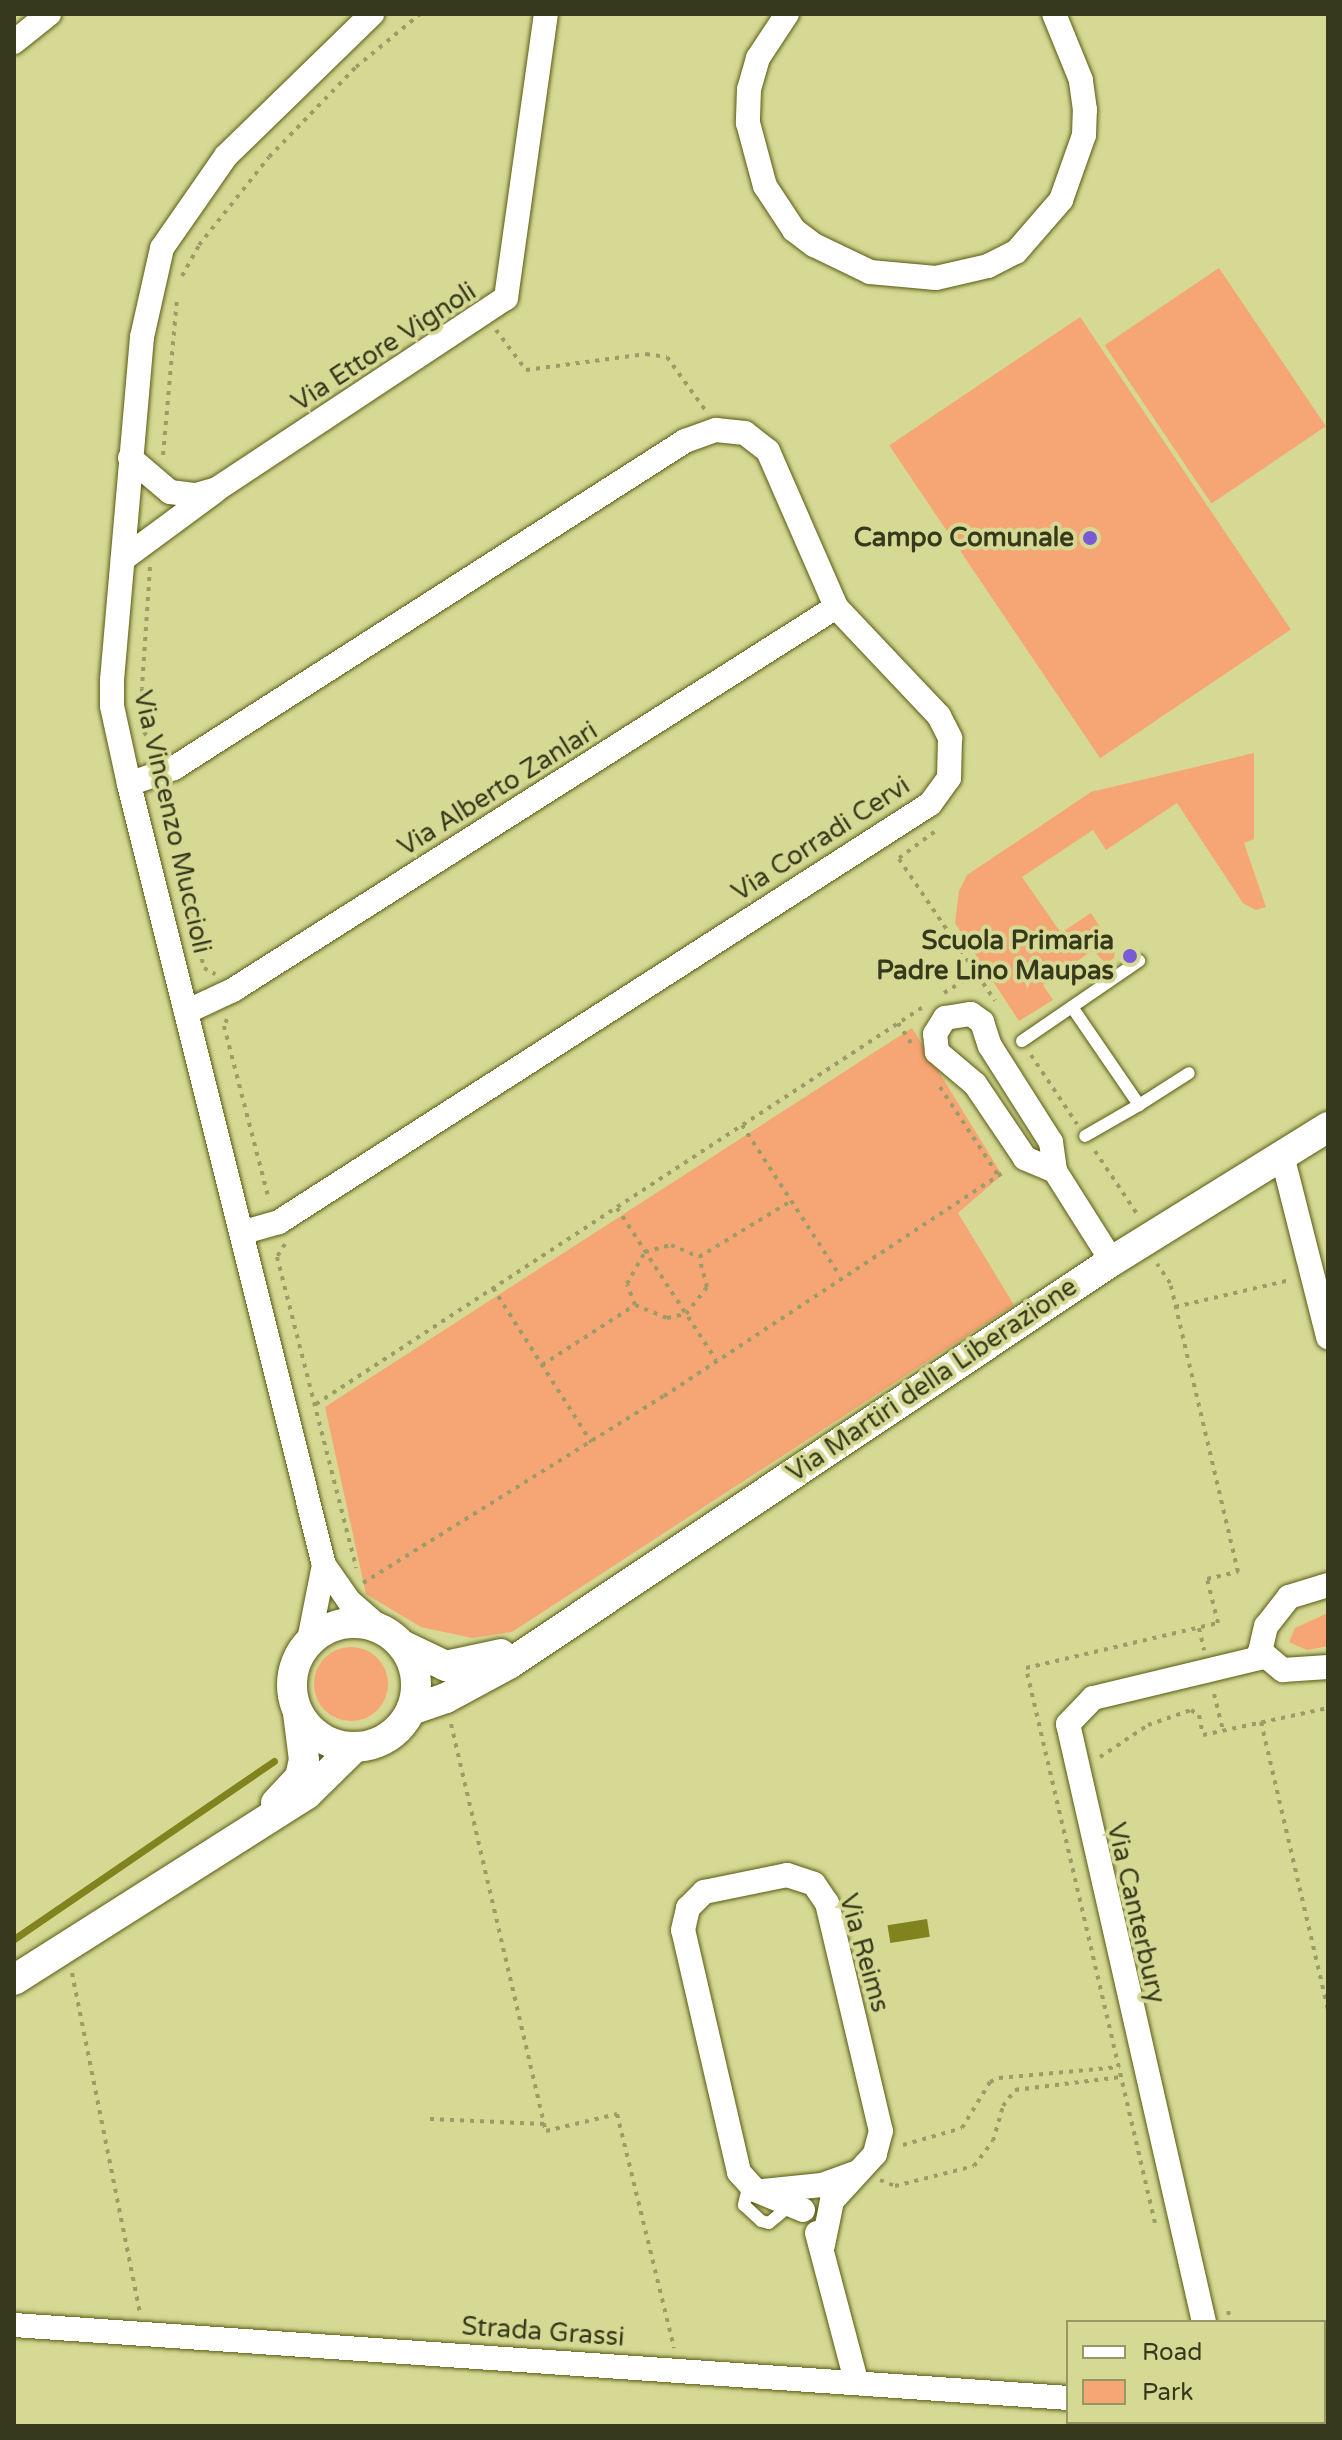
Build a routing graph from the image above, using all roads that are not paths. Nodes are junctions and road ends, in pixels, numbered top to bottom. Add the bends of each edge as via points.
1 (49, 14) edge
2 (372, 14) edge
3 (787, 14) edge
4 (1054, 14) edge
5 (545, 15) edge
6 (14, 42) edge
7 (130, 458) junction
8 (217, 489) junction
9 (123, 559) junction
10 (836, 607) junction
11 (129, 784) junction
12 (1139, 961) dead end
13 (1072, 1007) junction
14 (186, 1012) junction
15 (1022, 1041) dead end
16 (1189, 1073) dead end
17 (1139, 1105) junction
18 (1328, 1127) edge
19 (1085, 1136) dead end
20 (1282, 1155) junction
21 (1055, 1171) junction
22 (244, 1232) junction
23 (1112, 1261) junction
24 (1328, 1337) edge
25 (324, 1565) junction
26 (1328, 1585) edge
27 (379, 1627) junction
28 (309, 1640) junction
29 (541, 1640) junction
30 (404, 1646) junction
31 (1264, 1657) junction
32 (1328, 1667) edge
33 (411, 1710) junction
34 (298, 1713) junction
35 (355, 1747) junction
36 (229, 1843) junction
37 (14, 1980) edge
38 (812, 2203) junction
39 (1204, 2320) edge
40 (14, 2325) edge
41 (856, 2381) junction
42 (1066, 2398) edge

1 - 6 street
2 - 7 street, Via Vincenzo Muccioli via 226,156 162,248 142,337
3 - 4 street via 758,58 749,89 748,123 765,186 794,230 826,252 870,272 936,278 988,266 1016,252 1061,200 1084,135 1085,110 1081,80
5 - 8 street, Via Ettore Vignoli via 506,298
7 - 8 street, Via Ettore Vignoli via 177,494
7 - 9 street, Via Vincenzo Muccioli
8 - 9 street
9 - 11 street, Via Vincenzo Muccioli via 112,706
10 - 11 street, Via Corradi Cervi via 768,451 745,433 702,432 167,770
10 - 14 street, Via Alberto Zanlari via 223,995
10 - 22 street, Via Corradi Cervi via 945,724 951,765 940,794 279,1222
11 - 14 street, Via Vincenzo Muccioli
12 - 13 lane
13 - 15 lane
13 - 17 lane
14 - 22 street, Via Vincenzo Muccioli
16 - 17 lane
17 - 19 lane
18 - 20 street, Via Martiri della Liberazione
20 - 23 street, Via Martiri della Liberazione
20 - 24 street
21 - 21 street via 1051,1142 990,1046 982,1022 971,1014 945,1018 935,1034 937,1052 975,1084 1025,1158
21 - 23 street
22 - 25 street, Via Vincenzo Muccioli
23 - 29 street, Via Martiri della Liberazione
25 - 27 street via 349,1601
25 - 28 street
26 - 31 street via 1289,1597 1274,1611 1263,1637
27 - 28 street via 342,1623
27 - 30 street, Via Martiri della Liberazione
28 - 34 street, Via Martiri della Liberazione via 292,1675
29 - 30 street, Via Martiri della Liberazione via 464,1666 431,1662
29 - 33 street, Via Martiri della Liberazione via 446,1698
30 - 33 street via 416,1678
31 - 32 street via 1283,1670
31 - 39 street, Via Canterbury via 1093,1698 1068,1724
33 - 35 street, Via Martiri della Liberazione via 388,1737
34 - 35 street via 321,1739
34 - 36 street, Via Martiri della Liberazione via 300,1777
35 - 36 street, Via Martiri della Liberazione via 307,1794
36 - 37 street, Via Martiri della Liberazione
38 - 38 street, Via Reims via 868,2179 881,2131 827,1903 814,1884 773,1877 704,1892 688,1908 683,1930 733,2152 752,2186
38 - 41 street
40 - 41 street, Strada Grassi
41 - 42 street, Strada Grassi

